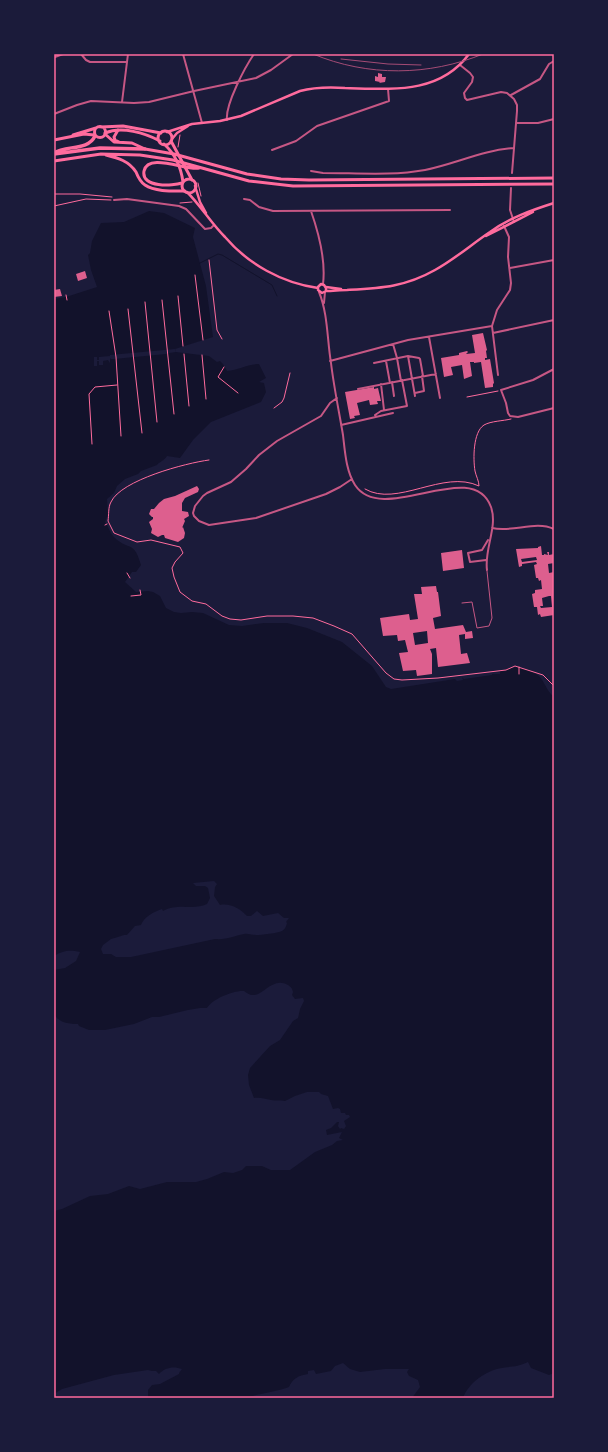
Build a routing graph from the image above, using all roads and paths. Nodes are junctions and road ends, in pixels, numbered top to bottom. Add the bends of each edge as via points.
1 (63, 54) edge
2 (81, 54) edge
3 (128, 54) edge
4 (183, 54) edge
5 (254, 54) edge
6 (293, 54) edge
7 (469, 54) edge
8 (55, 57) dead end
9 (554, 61) edge
10 (126, 62) junction
11 (460, 66) junction
12 (239, 81) junction
13 (388, 89) junction
14 (194, 90) junction
15 (512, 95) junction
16 (122, 102) junction
17 (54, 114) edge
18 (554, 119) edge
19 (227, 120) junction
20 (202, 123) junction
21 (516, 123) junction
22 (189, 126) junction
23 (101, 127) junction
24 (96, 128) junction
25 (118, 130) junction
26 (167, 132) junction
27 (161, 133) junction
28 (179, 133) dead end
29 (105, 134) junction
30 (95, 136) junction
31 (70, 137) junction
32 (54, 140) edge
33 (172, 140) junction
34 (160, 141) junction
35 (119, 142) junction
36 (164, 144) junction
37 (514, 148) junction
38 (145, 149) junction
39 (179, 150) dead end
40 (272, 150) dead end
41 (54, 153) edge
42 (101, 154) junction
43 (54, 161) edge
44 (201, 168) junction
45 (311, 171) dead end
46 (512, 173) dead end
47 (554, 178) edge
48 (192, 180) junction
49 (183, 183) junction
50 (554, 184) edge
51 (197, 185) junction
52 (511, 188) dead end
53 (186, 192) junction
54 (54, 194) edge
55 (202, 196) dead end
56 (121, 199) junction
57 (244, 199) dead end
58 (114, 200) joint
59 (193, 201) dead end
60 (554, 203) edge
61 (54, 206) edge
62 (174, 206) junction
63 (450, 210) dead end
64 (311, 211) junction
65 (207, 215) junction
66 (513, 220) junction
67 (214, 225) junction
68 (504, 225) junction
69 (209, 260) dead end
70 (554, 260) edge
71 (510, 268) junction
72 (195, 275) dead end
73 (323, 284) junction
74 (326, 286) junction
75 (318, 288) junction
76 (347, 290) junction
77 (325, 291) junction
78 (319, 292) junction
79 (66, 295) dead end
80 (178, 296) dead end
81 (67, 300) dead end
82 (162, 300) dead end
83 (145, 302) dead end
84 (324, 304) junction
85 (128, 309) dead end
86 (110, 312) dead end
87 (554, 320) edge
88 (492, 326) junction
89 (493, 333) junction
90 (429, 337) junction
91 (222, 339) dead end
92 (203, 340) dead end
93 (393, 344) junction
94 (183, 346) dead end
95 (184, 354) dead end
96 (202, 355) dead end
97 (408, 356) junction
98 (397, 358) junction
99 (330, 361) junction
100 (386, 361) junction
101 (374, 363) dead end
102 (224, 367) dead end
103 (554, 369) edge
104 (290, 373) dead end
105 (436, 374) junction
106 (498, 375) dead end
107 (423, 376) junction
108 (412, 378) junction
109 (402, 380) junction
110 (391, 383) junction
111 (381, 384) junction
112 (118, 385) junction
113 (358, 389) dead end
114 (501, 390) junction
115 (238, 393) dead end
116 (394, 396) dead end
117 (467, 397) dead end
118 (337, 398) junction
119 (440, 398) dead end
120 (206, 399) dead end
121 (189, 406) dead end
122 (274, 408) dead end
123 (554, 408) edge
124 (384, 410) junction
125 (393, 413) dead end
126 (174, 414) dead end
127 (376, 417) junction
128 (508, 420) dead end
129 (157, 422) dead end
130 (341, 426) junction
131 (142, 433) dead end
132 (121, 436) dead end
133 (92, 444) dead end
134 (209, 460) dead end
135 (352, 479) junction
136 (365, 489) dead end
137 (492, 528) junction
138 (554, 529) edge
139 (489, 539) junction
140 (486, 560) junction
141 (487, 570) joint
142 (127, 573) dead end
143 (130, 578) dead end
144 (140, 590) dead end
145 (131, 596) dead end
146 (462, 603) dead end
147 (519, 667) junction
148 (519, 674) dead end
149 (554, 686) edge

1 - 8 street
2 - 10 street via 90,62
3 - 10 street
4 - 14 street
5 - 12 street
6 - 12 street via 266,74
7 - 11 main road
9 - 15 street via 549,64 540,79
10 - 16 street
11 - 13 main road via 446,76 426,84
11 - 15 street via 473,77 464,93 467,100 495,92
12 - 14 street
12 - 19 street via 227,110
13 - 19 main road via 310,89
13 - 40 street via 389,102 317,126 296,141
14 - 16 street via 149,102
14 - 20 street
15 - 21 street via 517,105
16 - 17 street via 91,101
18 - 21 street via 538,123
19 - 20 main road
20 - 22 main road
21 - 37 street
22 - 26 main road
22 - 33 main road via 177,133
23 - 24 main road
23 - 27 main road via 123,126
23 - 29 main road
24 - 30 main road
24 - 31 main road
25 - 29 main road
25 - 34 main road
25 - 35 main road via 114,136
26 - 27 main road
26 - 33 main road via 171,134
27 - 34 main road
28 - 39 path
29 - 30 main road via 100,138
29 - 35 main road via 112,141
30 - 31 main road via 88,134
30 - 41 highway via 91,143 59,149
31 - 32 main road
33 - 36 main road
33 - 48 main road
34 - 36 main road
35 - 38 main road via 132,143
36 - 49 main road via 179,164
37 - 45 street via 495,150 435,168 411,172
37 - 46 street
38 - 41 highway via 100,148
38 - 47 main road via 188,157 247,174 295,180
42 - 43 main road
42 - 44 main road via 140,155
42 - 53 main road via 125,161 148,186
44 - 49 main road via 151,163 145,168 144,177 155,184 172,186
44 - 50 main road via 249,180 293,186
48 - 49 main road via 187,179
48 - 51 main road
49 - 53 main road via 182,188
51 - 53 main road via 192,192
51 - 55 path
51 - 65 main road via 200,202
52 - 66 street via 510,210
53 - 65 main road
54 - 56 path
56 - 58 street
56 - 62 street
57 - 64 street via 273,212
58 - 61 path via 86,199
59 - 62 path
60 - 66 main road
62 - 67 street via 186,209 205,229
63 - 64 street
64 - 73 street via 322,252
65 - 67 main road
66 - 68 main road
67 - 75 main road via 232,246 269,272
68 - 71 street via 508,237
68 - 76 main road via 489,232 441,267 418,278 388,287
69 - 91 path via 217,330
70 - 71 street
71 - 88 street via 510,290 497,310
72 - 92 path
73 - 74 main road
73 - 75 main road
74 - 76 main road
74 - 77 main road
75 - 78 main road
76 - 77 main road
77 - 78 main road
77 - 84 street
78 - 84 street
79 - 81 path
80 - 94 path
82 - 126 path
83 - 129 path
84 - 99 street
85 - 131 path
86 - 112 path
87 - 89 street
88 - 89 street
88 - 90 street
89 - 106 street
90 - 93 street
90 - 105 street
93 - 98 street
93 - 99 street
95 - 121 path
96 - 120 path
97 - 98 street
97 - 107 street via 420,359
97 - 108 street
98 - 100 street
98 - 109 street
99 - 118 street
100 - 101 street
100 - 110 street
102 - 115 path via 217,377
103 - 114 street via 533,380
104 - 122 path via 284,398
105 - 107 street
105 - 119 street
107 - 108 street
107 - 108 street via 424,391 415,395
108 - 109 street
109 - 110 street
109 - 124 street via 407,406
110 - 111 street
110 - 116 street
111 - 113 street
111 - 124 street
112 - 132 path
112 - 133 path via 95,387 89,394
114 - 117 path
114 - 123 street via 508,413 512,416 518,417
118 - 130 street
118 - 135 street via 321,416 263,451 231,482 203,496 197,502 193,513 199,521 209,525 256,518 326,494
124 - 127 street via 379,411
125 - 127 street
127 - 130 street
128 - 136 path via 489,423 478,432 474,458 478,486 463,481 448,482 387,494 377,494
130 - 135 street via 346,461
134 - 147 path via 185,464 126,487 110,503 108,521 114,533 137,542 151,540 180,547 183,553 172,568 180,592 192,602 206,604 230,619 267,616 313,618 352,634 390,677 402,680 496,672
135 - 137 street via 363,493 384,499 453,488 473,490 484,497 491,506
137 - 138 street via 503,530 543,526
137 - 139 street
139 - 140 street
139 - 140 street via 482,550 468,553 470,562
140 - 141 street
141 - 146 lane via 492,618 489,626 477,628 472,602
142 - 143 path
144 - 145 path via 141,595
147 - 148 path
147 - 149 path via 543,674

